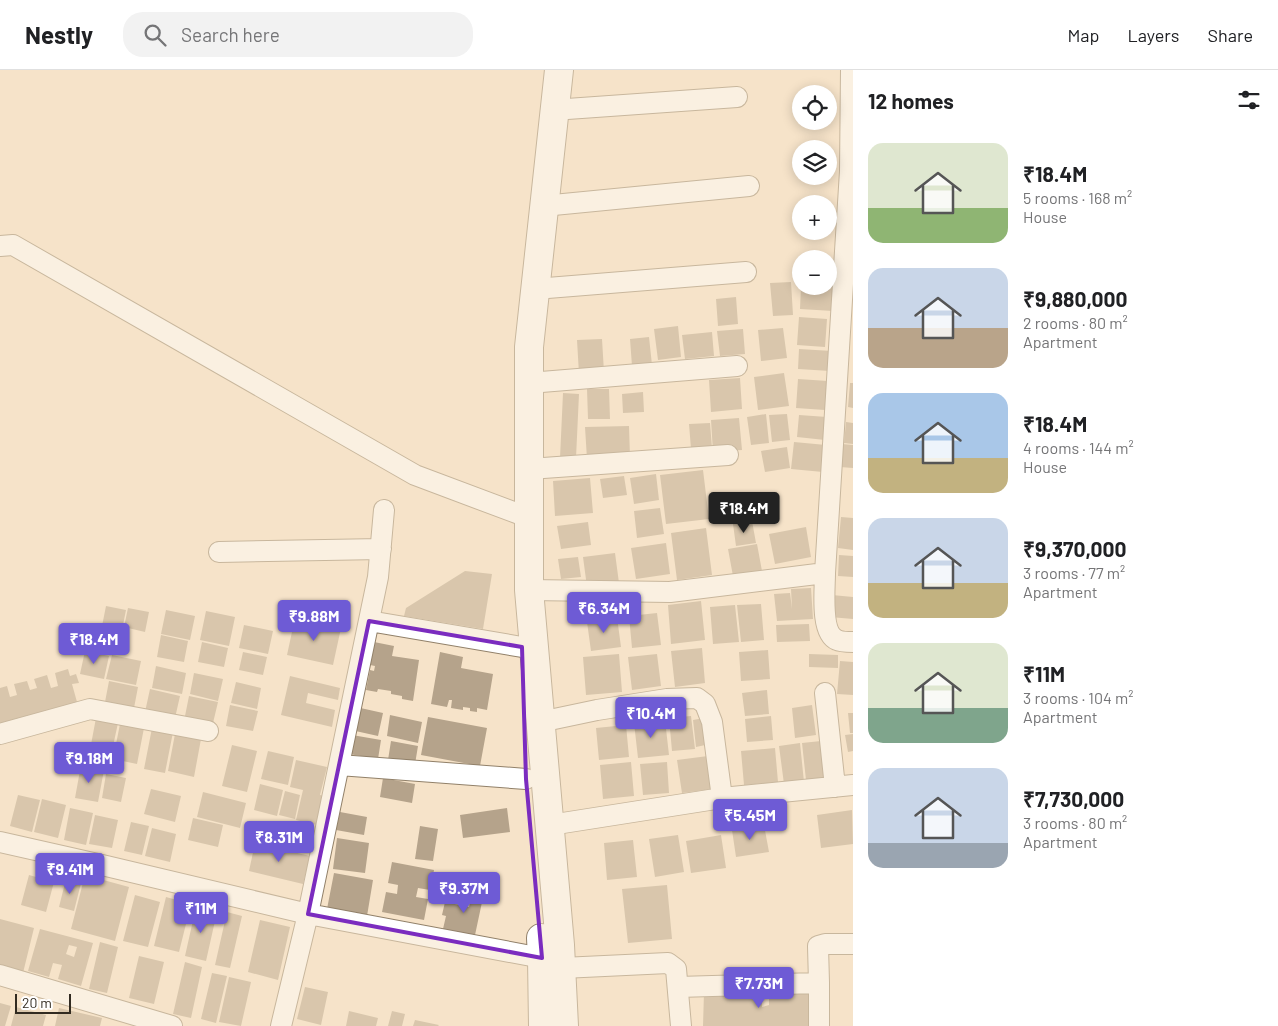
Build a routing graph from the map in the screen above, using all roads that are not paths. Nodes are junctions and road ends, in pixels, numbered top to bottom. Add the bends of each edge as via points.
1 (548, 70) edge
2 (559, 70) edge
3 (851, 70) edge
4 (738, 97) dead end
5 (553, 110) junction
6 (852, 171) edge
7 (749, 186) dead end
8 (543, 206) junction
9 (0, 246) edge
10 (746, 272) dead end
11 (534, 289) junction
12 (737, 366) dead end
13 (529, 383) junction
14 (728, 455) dead end
15 (528, 469) junction
16 (384, 510) dead end
17 (519, 514) junction
18 (381, 549) junction
19 (219, 552) dead end
20 (825, 573) junction
21 (529, 590) junction
22 (369, 621) junction
23 (853, 642) edge
24 (522, 647) junction
25 (825, 693) dead end
26 (540, 722) junction
27 (208, 731) dead end
28 (0, 734) edge
29 (339, 765) junction
30 (526, 779) junction
31 (844, 786) edge
32 (722, 798) junction
33 (550, 825) junction
34 (0, 842) edge
35 (308, 914) junction
36 (853, 944) edge
37 (552, 963) junction
38 (0, 975) edge
39 (819, 983) junction
40 (678, 987) junction
41 (172, 1026) edge
42 (281, 1026) edge
43 (543, 1026) edge
44 (564, 1026) edge
45 (681, 1026) edge
46 (819, 1026) edge

1 - 17 main road via 518,346
2 - 5 main road
3 - 6 street
4 - 5 street
5 - 8 main road
6 - 20 street
7 - 8 street
8 - 11 main road
9 - 17 street via 13,245 415,475
10 - 11 street
11 - 13 main road via 528,347
12 - 13 street
13 - 15 main road
14 - 15 street
15 - 21 main road
16 - 18 street
17 - 24 main road
18 - 19 street
18 - 22 street
20 - 21 street via 670,592
20 - 23 street via 828,633 837,640
21 - 26 main road
22 - 24 street
22 - 29 street
24 - 30 main road
25 - 31 street
26 - 32 street via 667,698 697,698 705,704 712,722
26 - 33 main road
27 - 28 street via 90,708
29 - 30 street
29 - 35 street
30 - 37 main road
31 - 32 street
32 - 33 street
33 - 37 main road
34 - 35 street
35 - 37 street
35 - 42 street
36 - 39 street via 818,946
37 - 40 street via 668,963 676,969
37 - 43 main road
37 - 44 main road
38 - 41 street
39 - 40 street
39 - 46 street
40 - 45 street

